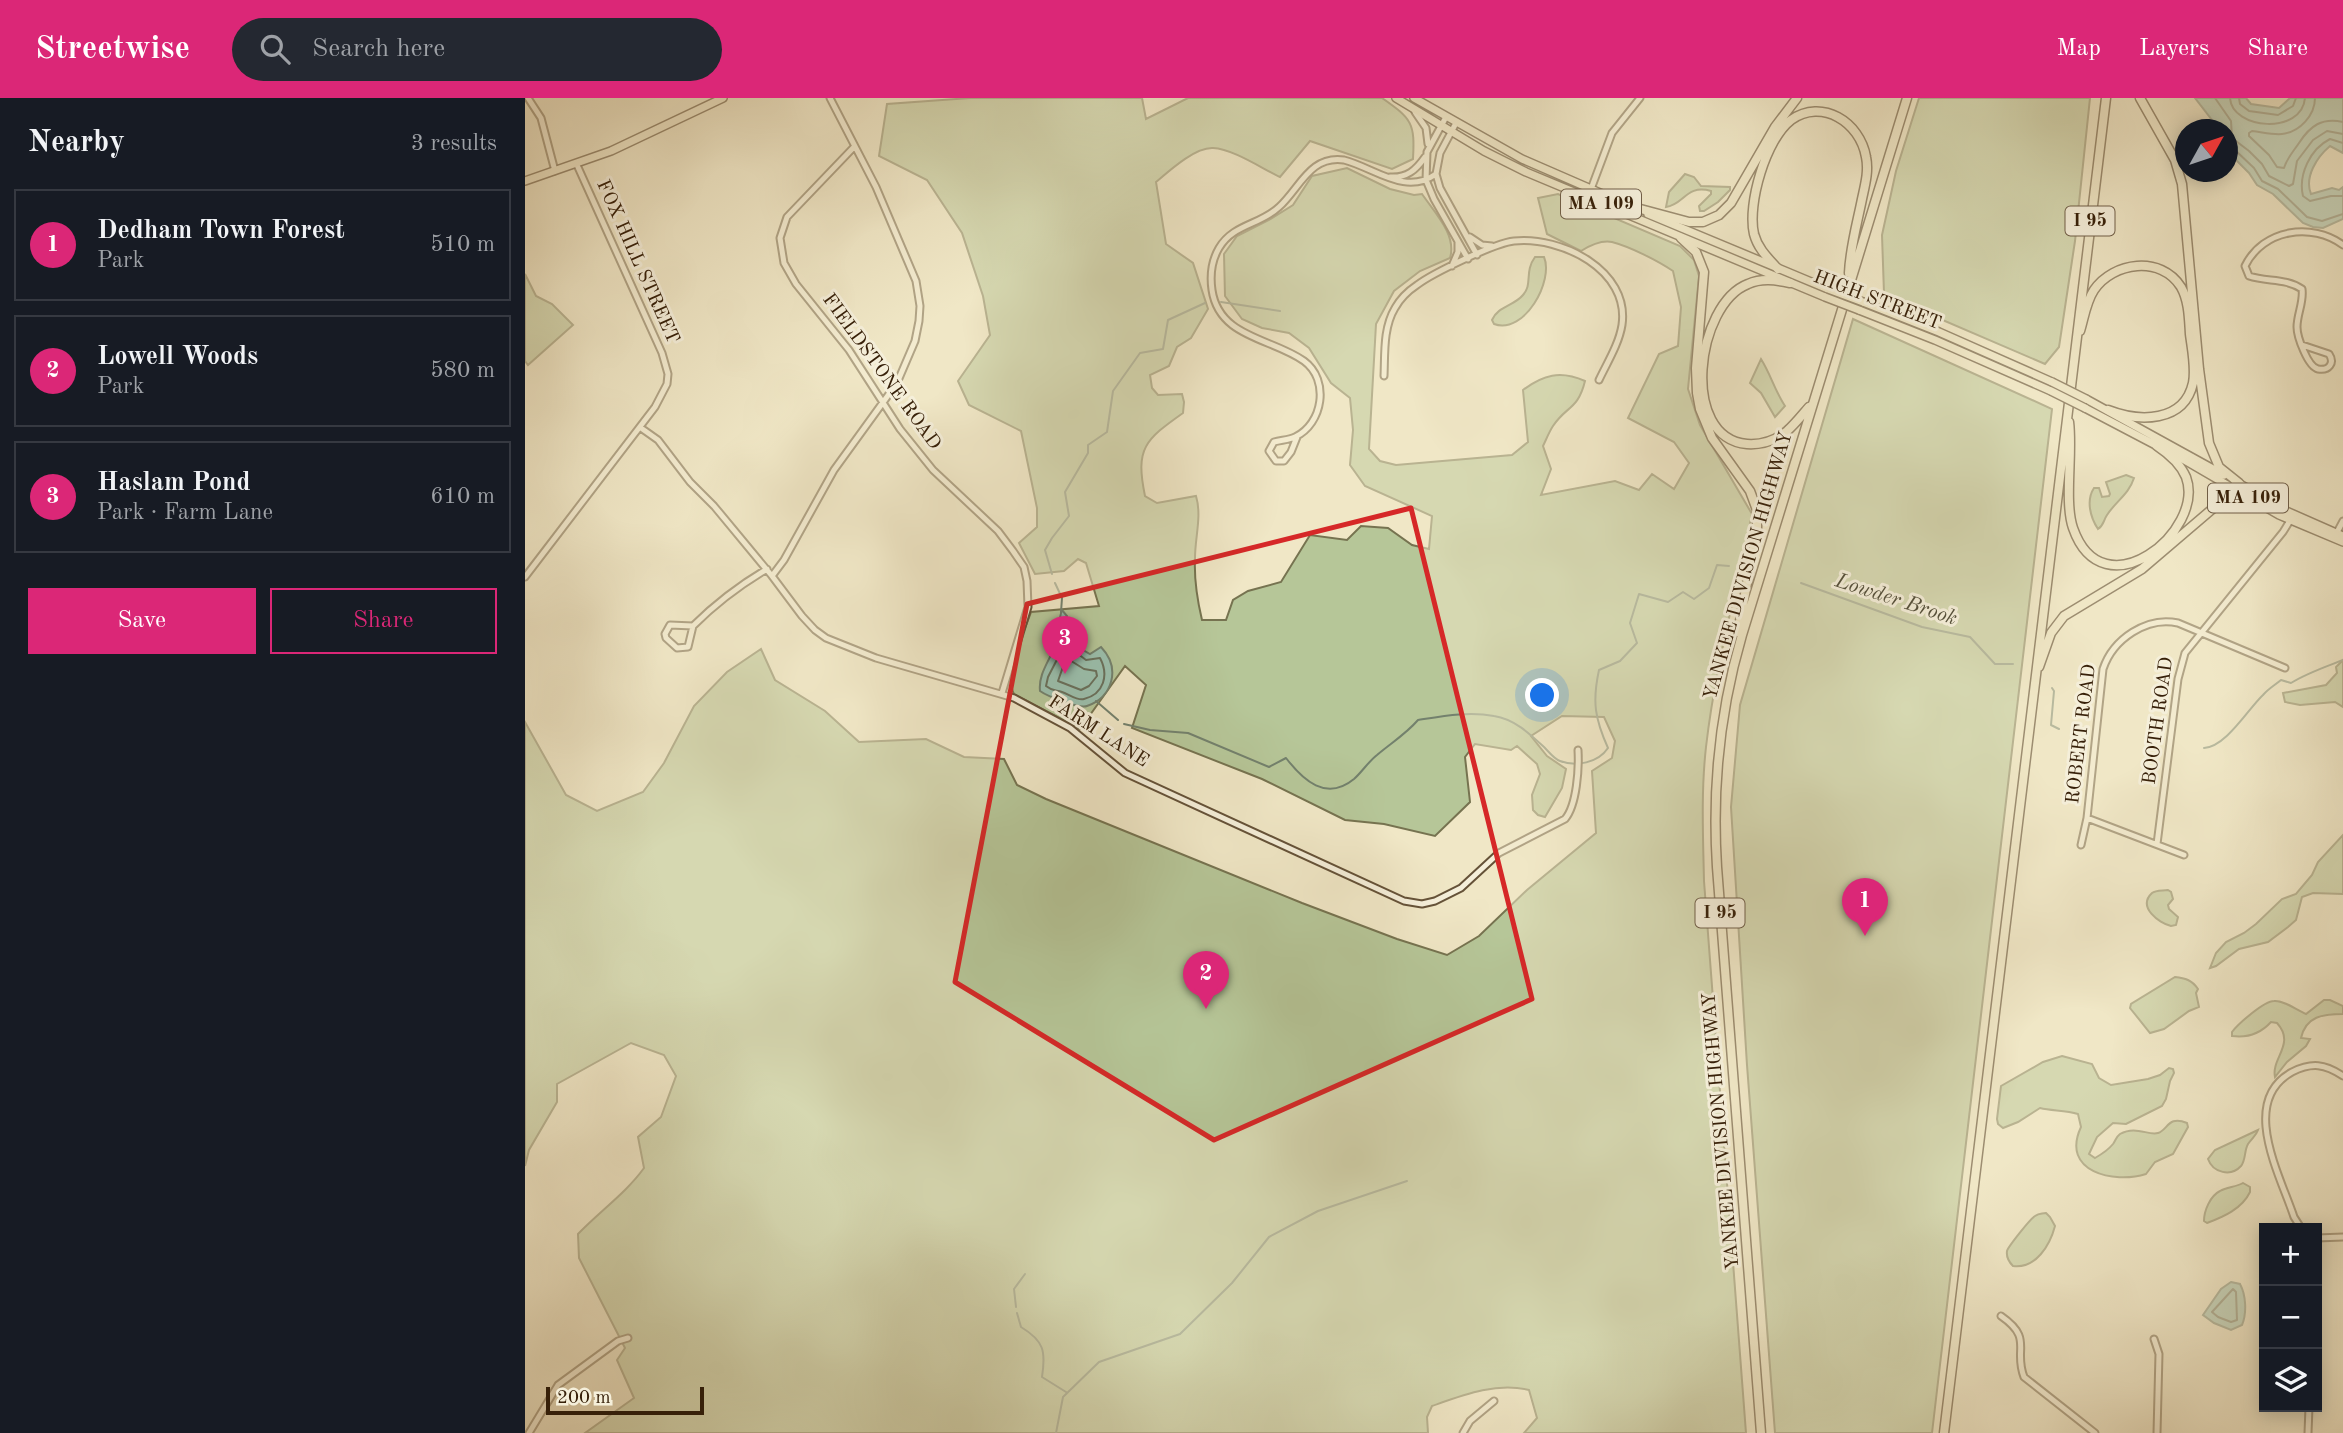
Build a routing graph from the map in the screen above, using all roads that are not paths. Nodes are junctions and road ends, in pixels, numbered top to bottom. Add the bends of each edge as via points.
1 (528, 98) edge
2 (723, 98) edge
3 (829, 98) edge
4 (1396, 98) edge
5 (1415, 98) edge
6 (1640, 98) edge
7 (1797, 98) edge
8 (1907, 98) edge
9 (2106, 98) edge
10 (2140, 98) edge
11 (1406, 104) junction
12 (1446, 117) junction
13 (1456, 123) junction
14 (1441, 125) junction
15 (1451, 132) junction
16 (854, 146) junction
17 (1427, 152) junction
18 (577, 164) junction
19 (555, 171) junction
20 (1436, 174) junction
21 (1384, 176) junction
22 (1426, 180) junction
23 (525, 181) edge
24 (1591, 189) junction
25 (1633, 207) junction
26 (1465, 232) junction
27 (1456, 236) junction
28 (1681, 238) junction
29 (2343, 245) edge
30 (1495, 246) junction
31 (1477, 255) junction
32 (1468, 259) junction
33 (1450, 267) junction
34 (1778, 269) junction
35 (1790, 283) junction
36 (1849, 284) junction
37 (1827, 293) junction
38 (2075, 344) junction
39 (2302, 345) junction
40 (1384, 376) dead end
41 (1599, 380) dead end
42 (883, 403) junction
43 (1811, 405) junction
44 (2067, 409) junction
45 (2108, 410) junction
46 (641, 428) junction
47 (1297, 437) junction
48 (2157, 446) junction
49 (2239, 483) junction
50 (2246, 496) junction
51 (2292, 517) junction
52 (2343, 521) edge
53 (2338, 536) edge
54 (2343, 542) edge
55 (767, 569) junction
56 (772, 576) junction
57 (525, 577) edge
58 (693, 626) junction
59 (2200, 632) junction
60 (1736, 654) junction
61 (2285, 668) dead end
62 (2035, 680) junction
63 (1002, 693) junction
64 (1578, 750) dead end
65 (2087, 818) junction
66 (2157, 844) junction
67 (2081, 845) dead end
68 (2184, 855) dead end
69 (2343, 1076) edge
70 (2298, 1223) edge
71 (2343, 1237) edge
72 (2322, 1238) edge
73 (2001, 1316) dead end
74 (628, 1338) dead end
75 (2154, 1339) dead end
76 (1494, 1401) dead end
77 (2309, 1412) edge
78 (529, 1433) edge
79 (1463, 1433) edge
80 (1761, 1433) edge
81 (1944, 1433) edge
82 (2095, 1433) edge
83 (2157, 1433) edge
84 (2308, 1433) edge

1 - 19 street via 541,118
2 - 18 main road
3 - 16 street
4 - 11 main road, HIGH STREET / MA 109
5 - 12 main road, HIGH STREET / MA 109
6 - 24 street via 1612,133
7 - 25 highway via 1731,203 1715,217 1689,222
8 - 36 highway, YANKEE DIVISION HIGHWAY / I 95
9 - 38 highway, I 95
10 - 49 highway via 2175,160 2182,184 2211,449 2219,467
11 - 14 main road, HIGH STREET / MA 109
11 - 17 street via 1426,128
12 - 13 main road, HIGH STREET / MA 109
12 - 14 street
13 - 15 street
13 - 24 main road, HIGH STREET / MA 109 via 1541,169
14 - 15 main road, HIGH STREET / MA 109
14 - 17 street
15 - 20 street
15 - 28 main road, HIGH STREET / MA 109 via 1525,172
16 - 42 street via 876,187 918,292 915,341
16 - 42 street, FIELDSTONE ROAD via 787,217 780,249 796,284 849,350
17 - 21 street via 1407,175
17 - 22 street
18 - 19 main road
18 - 46 street, FOX HILL STREET via 668,374 664,393
19 - 23 main road
20 - 22 street
20 - 26 street
21 - 22 street via 1403,183
21 - 47 street via 1357,163 1335,158 1324,162 1309,171 1276,210 1231,232 1217,251 1211,281 1213,298 1224,317 1247,336 1307,363 1318,380 1316,418
22 - 27 street
24 - 25 main road, HIGH STREET / MA 109
25 - 34 main road, HIGH STREET / MA 109
26 - 30 street via 1478,243
26 - 31 street
27 - 32 street
27 - 33 street via 1458,252
28 - 35 main road, HIGH STREET / MA 109
28 - 60 highway via 1696,252 1704,272 1696,368 1700,410 1757,510
29 - 39 street via 2325,235 2295,231 2264,244 2245,266 2249,276 2285,281 2302,289 2297,335
30 - 31 street
30 - 41 street via 1524,240 1543,243 1585,259 1605,273 1620,299 1622,325
31 - 32 street
32 - 33 street
33 - 40 street via 1419,283 1395,307 1389,320
34 - 36 highway via 1760,249 1753,230 1761,174 1786,124 1808,113 1831,113 1856,131 1867,159
34 - 37 main road, HIGH STREET / MA 109
35 - 37 main road, HIGH STREET / MA 109
35 - 43 highway via 1757,281 1727,300 1706,343 1705,399 1719,431 1749,444 1775,439
36 - 43 highway, YANKEE DIVISION HIGHWAY / I 95
37 - 45 main road, HIGH STREET / MA 109, bridge via 1939,332
37 - 48 main road, HIGH STREET / MA 109, bridge via 2050,391
38 - 44 highway, I 95
38 - 45 highway via 2092,293 2116,271 2156,268 2171,276 2182,290 2194,368 2189,394 2173,411 2151,419
39 - 39 street via 2329,354 2332,364 2321,370 2313,368
42 - 56 street via 834,470
42 - 63 street, FIELDSTONE ROAD via 933,470 998,531 1024,567 1028,607
43 - 60 highway, YANKEE DIVISION HIGHWAY / I 95
44 - 48 highway via 2071,521 2080,542 2099,561 2122,566 2139,562 2164,541 2183,513 2186,478
44 - 62 highway, I 95
45 - 49 main road, HIGH STREET / MA 109
46 - 55 street, FARM LANE via 658,440
46 - 57 street, FOX HILL STREET
47 - 47 street via 1274,442 1269,451 1276,461 1287,458
48 - 50 main road, HIGH STREET / MA 109
49 - 51 main road, HIGH STREET / MA 109
50 - 51 main road, HIGH STREET / MA 109
50 - 62 highway via 2224,499 2143,569 2064,616 2051,633
51 - 53 main road, HIGH STREET / MA 109
51 - 59 street, BOOTH ROAD
52 - 53 street
53 - 54 main road, HIGH STREET / MA 109
55 - 56 street, FARM LANE
55 - 58 street
56 - 63 street, FARM LANE via 802,616 827,638 876,658
58 - 58 street via 688,647 677,648 666,638 670,625
59 - 61 street, ROBERT ROAD
59 - 65 street, ROBERT ROAD via 2178,623 2157,622 2123,639 2107,657
59 - 66 street, BOOTH ROAD via 2182,663
60 - 80 highway, YANKEE DIVISION HIGHWAY / I 95 via 1719,749 1716,847
62 - 81 highway, I 95
63 - 64 street, FARM LANE via 1070,728 1125,773 1391,897 1413,903 1435,901 1461,888 1499,853 1566,819 1571,813
65 - 66 street
65 - 67 street, ROBERT ROAD
66 - 68 street
69 - 70 street via 2307,1065 2284,1078 2267,1101 2266,1135
71 - 72 street
73 - 82 street via 2019,1334 2024,1377
74 - 78 street via 558,1385
75 - 83 street via 2159,1354
76 - 79 street
77 - 84 street

